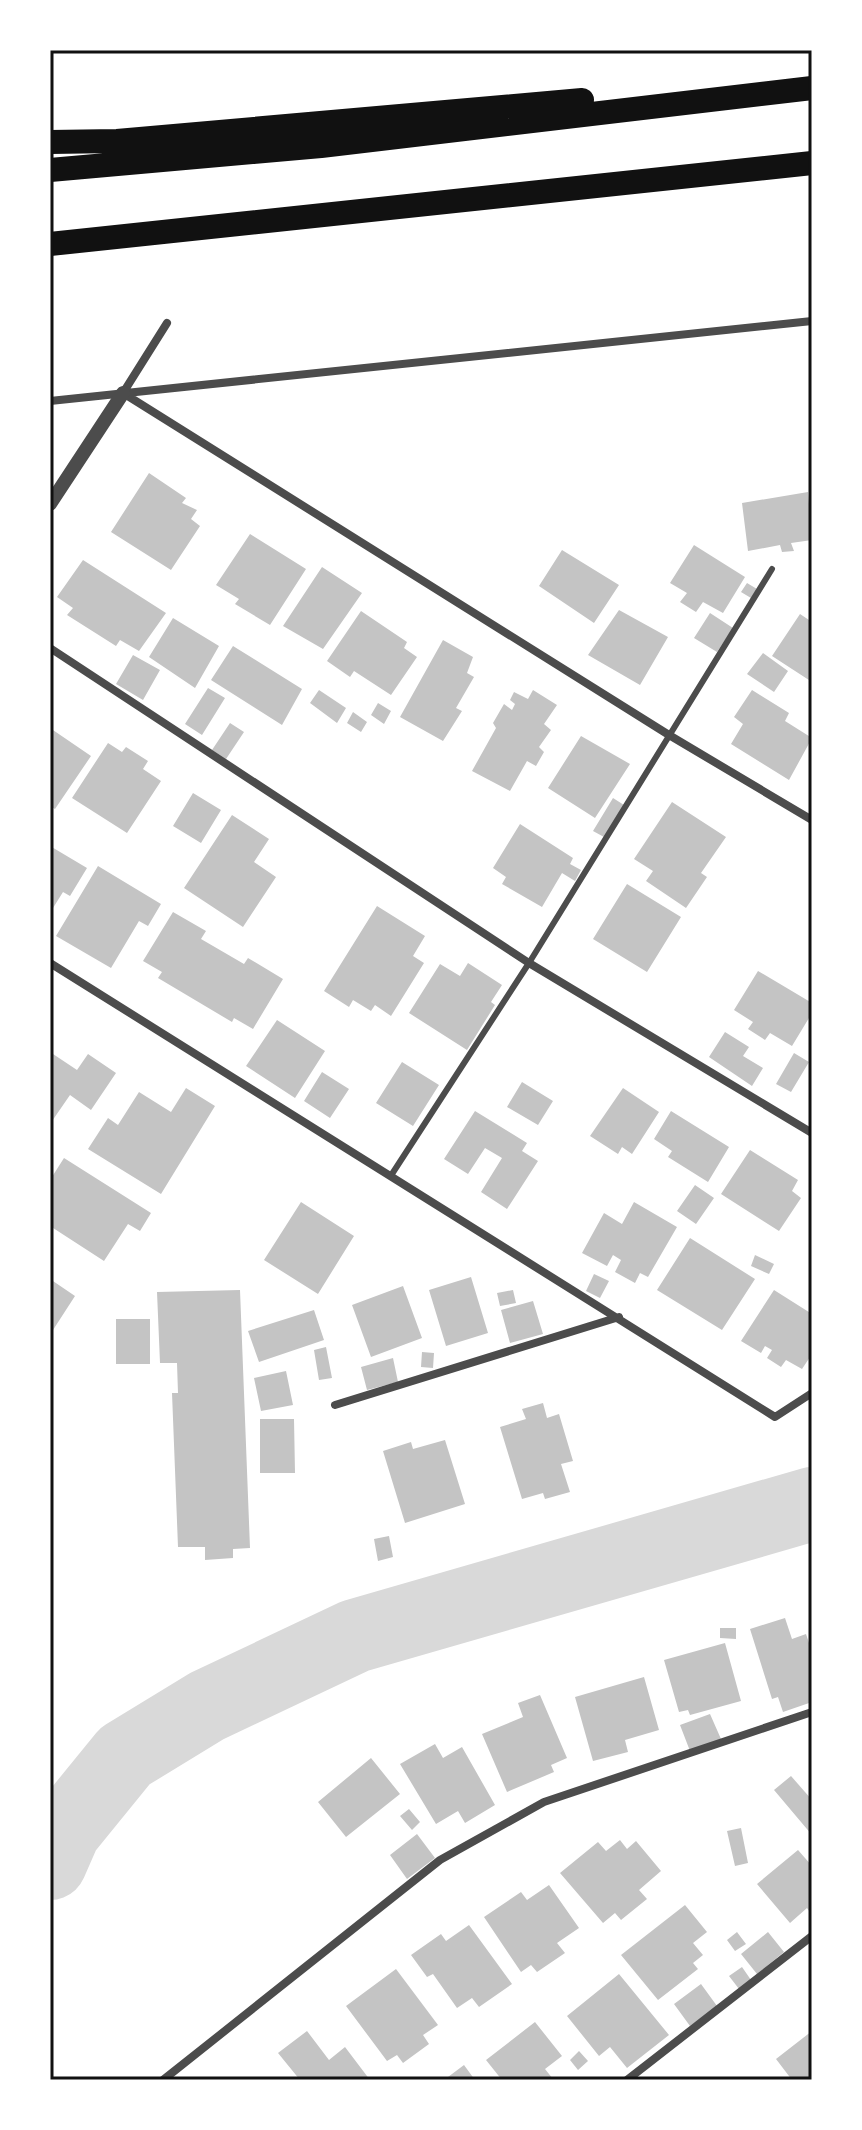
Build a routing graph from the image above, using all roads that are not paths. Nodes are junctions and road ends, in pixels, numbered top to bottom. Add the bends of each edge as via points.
1 (812, 88) edge
2 (754, 96) junction
3 (50, 142) edge
4 (812, 163) edge
5 (50, 170) edge
6 (50, 244) edge
7 (812, 321) edge
8 (167, 323) dead end
9 (123, 393) junction
10 (50, 401) edge
11 (50, 504) edge
12 (772, 569) dead end
13 (50, 648) edge
14 (669, 735) junction
15 (812, 820) edge
16 (50, 963) edge
17 (529, 963) junction
18 (812, 1133) edge
19 (392, 1174) junction
20 (619, 1317) junction
21 (812, 1393) edge
22 (335, 1405) dead end
23 (812, 1712) edge
24 (812, 1936) edge
25 (163, 2080) edge
26 (627, 2080) edge

1 - 2 highway
2 - 3 highway via 619,97 117,141
2 - 5 highway via 321,146
4 - 6 highway
7 - 9 street
8 - 9 street
9 - 10 street
9 - 11 street
9 - 14 street
12 - 14 lane
13 - 17 street
14 - 15 street
14 - 17 lane
16 - 19 street
17 - 18 street
17 - 19 lane
19 - 20 street
20 - 21 street via 775,1417
20 - 22 street
23 - 25 street via 544,1802 453,1852
24 - 26 street

